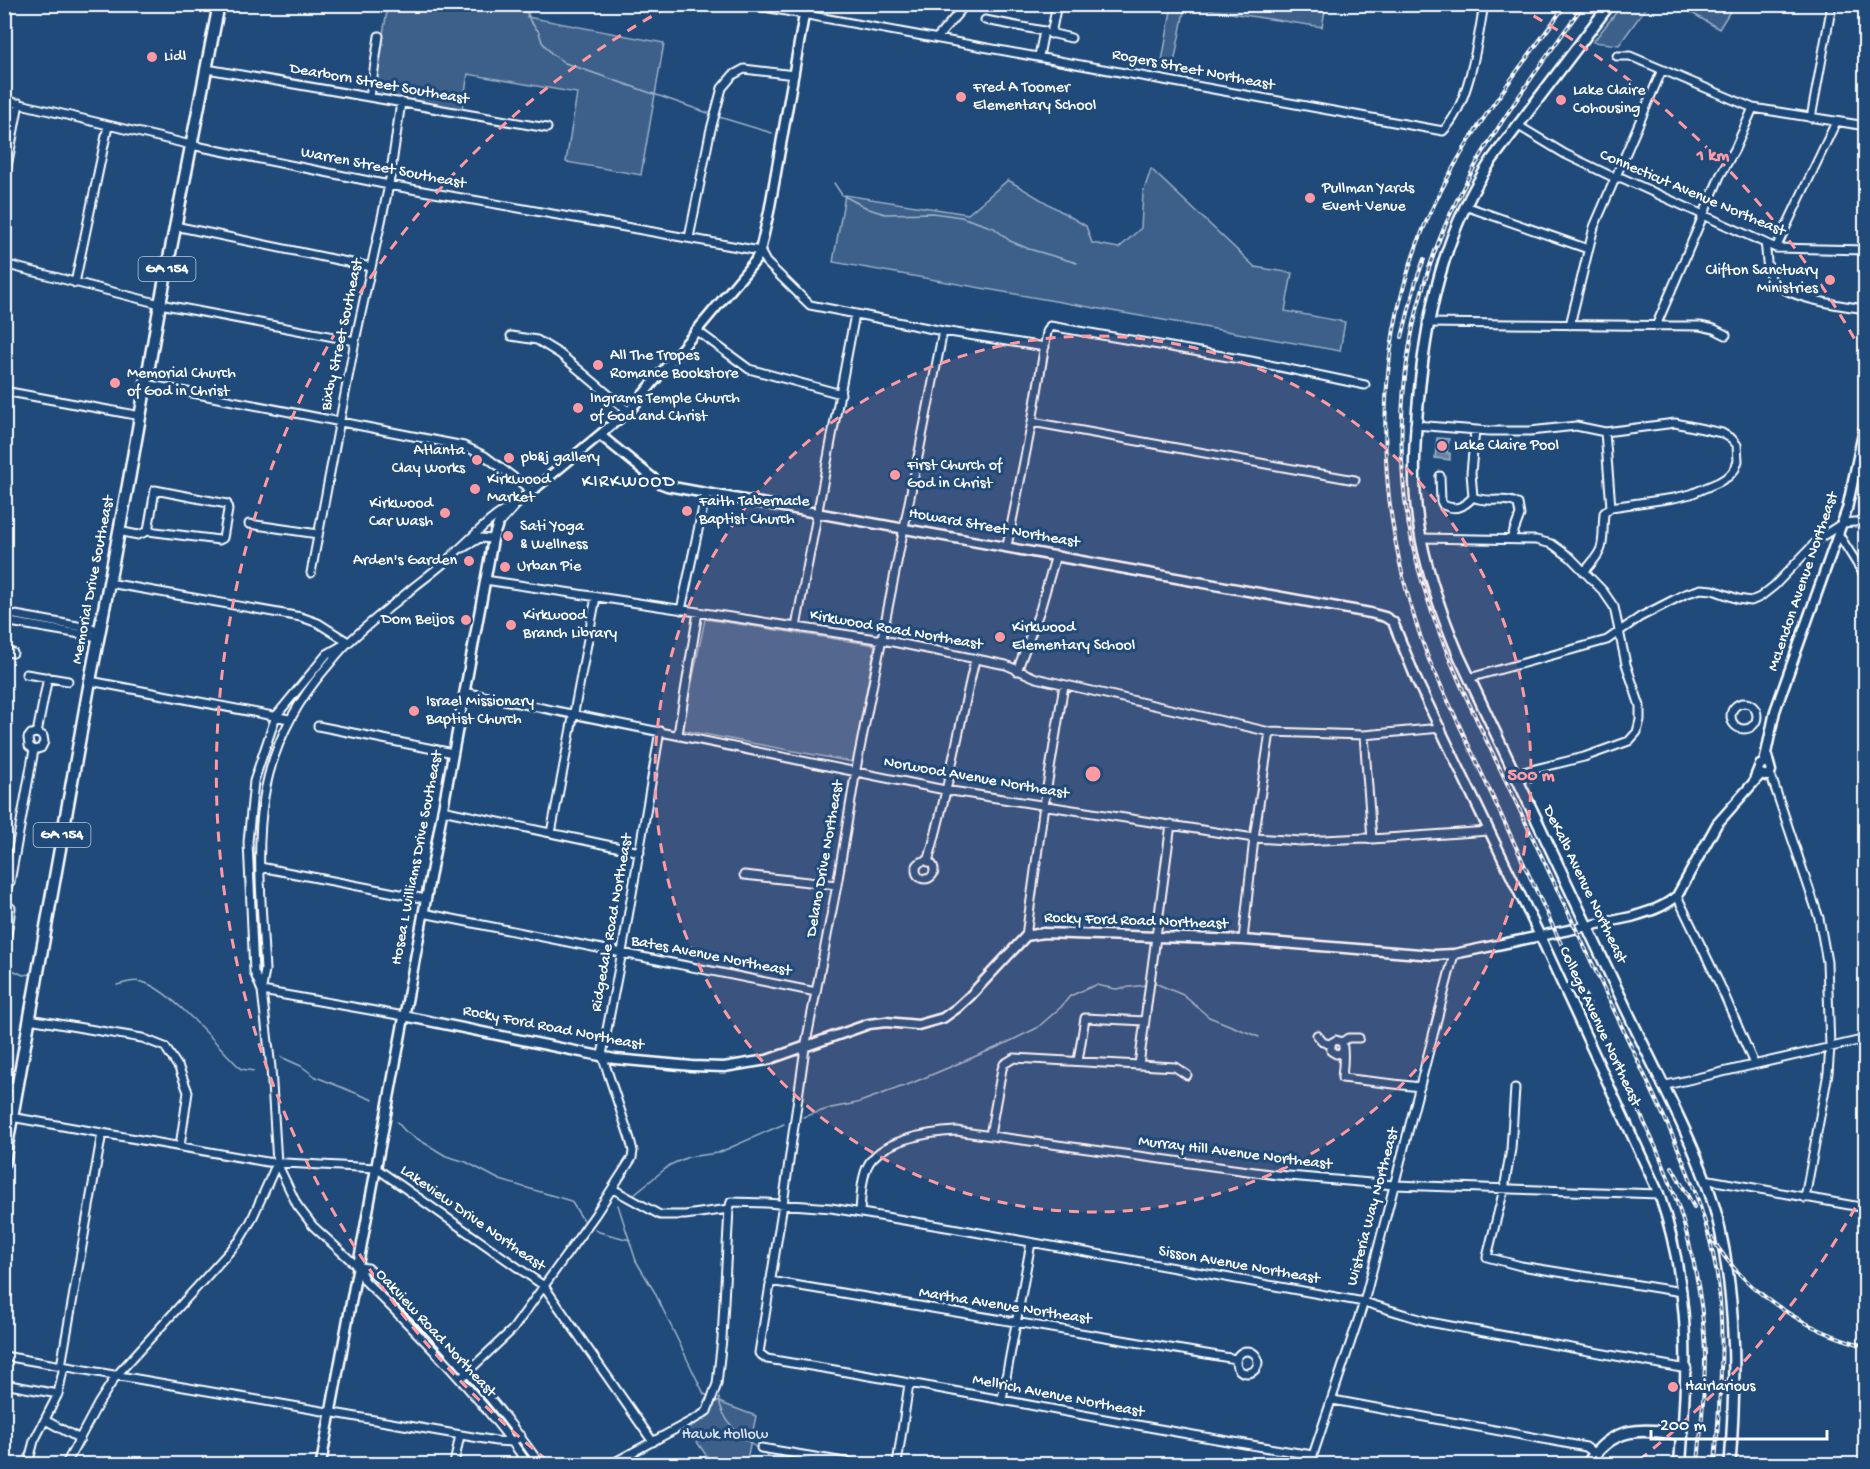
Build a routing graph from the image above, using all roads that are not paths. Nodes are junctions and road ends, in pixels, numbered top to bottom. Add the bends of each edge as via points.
1 (219, 4) edge
2 (747, 4) edge
3 (806, 4) edge
4 (966, 4) edge
5 (1057, 4) edge
6 (1484, 4) edge
7 (1832, 4) edge
8 (1609, 5) edge
9 (804, 15) junction
10 (985, 20) dead end
11 (1048, 33) junction
12 (379, 36) dead end
13 (937, 38) junction
14 (1071, 38) dead end
15 (1039, 56) junction
16 (1617, 56) dead end
17 (207, 69) junction
18 (1662, 70) junction
19 (794, 75) junction
20 (370, 97) junction
21 (4, 100) edge
22 (401, 102) junction
23 (19, 103) junction
24 (1753, 108) junction
25 (1811, 118) junction
26 (1836, 122) junction
27 (1517, 125) junction
28 (108, 126) junction
29 (1866, 126) edge
30 (547, 128) dead end
31 (191, 145) junction
32 (1615, 178) junction
33 (4, 183) edge
34 (389, 185) junction
35 (1465, 206) junction
36 (1704, 215) junction
37 (175, 226) junction
38 (689, 238) junction
39 (1765, 243) junction
40 (1776, 248) junction
41 (1588, 249) junction
42 (1866, 250) edge
43 (760, 251) junction
44 (4, 264) edge
45 (371, 267) junction
46 (75, 283) junction
47 (160, 304) junction
48 (1866, 309) edge
49 (855, 314) junction
50 (1427, 323) junction
51 (1570, 325) junction
52 (1656, 326) junction
53 (696, 330) junction
54 (943, 331) junction
55 (1726, 335) dead end
56 (511, 336) dead end
57 (355, 341) junction
58 (1045, 347) junction
59 (146, 384) junction
60 (1365, 385) dead end
61 (4, 391) edge
62 (841, 394) junction
63 (628, 411) junction
64 (141, 416) junction
65 (1866, 419) edge
66 (339, 422) junction
67 (1032, 422) junction
68 (1415, 425) junction
69 (1475, 430) junction
70 (1605, 432) junction
71 (600, 435) junction
72 (1440, 476) dead end
73 (1355, 480) dead end
74 (532, 491) junction
75 (706, 493) junction
76 (1473, 497) junction
77 (515, 505) junction
78 (1611, 507) junction
79 (818, 513) junction
80 (1866, 520) edge
81 (249, 524) dead end
82 (1843, 524) junction
83 (904, 530) junction
84 (118, 531) junction
85 (148, 531) junction
86 (318, 534) junction
87 (1839, 535) junction
88 (1420, 538) junction
89 (493, 539) junction
90 (1511, 539) junction
91 (1007, 546) junction
92 (459, 550) junction
93 (1056, 555) junction
94 (1584, 572) junction
95 (311, 573) dead end
96 (1866, 578) edge
97 (485, 580) junction
98 (109, 583) junction
99 (596, 597) junction
100 (681, 610) junction
101 (698, 612) junction
102 (4, 613) edge
103 (4, 621) edge
104 (1395, 625) joint
105 (796, 627) junction
106 (99, 633) junction
107 (1618, 633) junction
108 (883, 640) junction
109 (348, 642) junction
110 (4, 652) edge
111 (13, 653) dead end
112 (975, 660) junction
113 (1017, 671) junction
114 (26, 674) dead end
115 (48, 677) junction
116 (1469, 678) junction
117 (68, 681) dead end
118 (90, 681) junction
119 (1064, 685) junction
120 (464, 692) junction
121 (573, 715) junction
122 (276, 716) junction
123 (1757, 718) dead end
124 (289, 719) junction
125 (1772, 721) junction
126 (318, 726) dead end
127 (1441, 729) junction
128 (660, 730) junction
129 (1270, 732) junction
130 (38, 733) junction
131 (678, 734) junction
132 (1364, 735) junction
133 (34, 750) junction
134 (453, 753) junction
135 (1763, 768) junction
136 (856, 771) junction
137 (1515, 774) junction
138 (945, 789) junction
139 (1044, 805) junction
140 (442, 810) junction
141 (1171, 824) junction
142 (1489, 831) junction
143 (551, 832) junction
144 (1254, 838) junction
145 (1372, 839) junction
146 (640, 852) junction
147 (928, 862) dead end
148 (260, 867) junction
149 (744, 875) dead end
150 (837, 885) junction
151 (4, 891) edge
152 (1677, 896) junction
153 (426, 899) junction
154 (11, 908) dead end
155 (423, 913) junction
156 (7, 922) edge
157 (1587, 927) junction
158 (7, 934) dead end
159 (1026, 936) junction
160 (1540, 936) junction
161 (1156, 938) junction
162 (1243, 940) junction
163 (622, 952) junction
164 (1455, 954) junction
165 (262, 991) junction
166 (816, 992) junction
167 (404, 1016) junction
168 (29, 1019) junction
169 (1145, 1021) junction
170 (1317, 1035) dead end
171 (1359, 1038) dead end
172 (1864, 1040) edge
173 (1342, 1042) junction
174 (1331, 1045) junction
175 (1830, 1047) junction
176 (805, 1048) junction
177 (1341, 1053) junction
178 (602, 1055) junction
179 (1078, 1061) junction
180 (1754, 1064) junction
181 (1139, 1065) junction
182 (1187, 1076) dead end
183 (4, 1085) edge
184 (1662, 1086) junction
185 (17, 1087) junction
186 (1420, 1087) junction
187 (1515, 1088) dead end
188 (11, 1117) junction
189 (102, 1133) junction
190 (990, 1135) junction
191 (180, 1146) junction
192 (4, 1162) edge
193 (277, 1163) junction
194 (376, 1168) junction
195 (1704, 1179) junction
196 (1394, 1185) junction
197 (267, 1186) junction
198 (287, 1186) junction
199 (613, 1189) junction
200 (1504, 1189) junction
201 (1659, 1194) junction
202 (1805, 1198) junction
203 (783, 1204) junction
204 (1866, 1208) edge
205 (729, 1209) junction
206 (860, 1213) junction
207 (1031, 1243) junction
208 (358, 1267) junction
209 (770, 1281) junction
210 (544, 1286) junction
211 (1683, 1292) junction
212 (1364, 1302) junction
213 (1016, 1322) junction
214 (4, 1356) edge
215 (1236, 1359) dead end
216 (798, 1364) joint
217 (63, 1366) junction
218 (1687, 1369) junction
219 (469, 1372) junction
220 (116, 1376) junction
221 (460, 1379) junction
222 (4, 1384) edge
223 (909, 1384) junction
224 (58, 1394) junction
225 (1002, 1399) junction
226 (1333, 1400) junction
227 (331, 1413) junction
228 (45, 1420) junction
229 (460, 1435) junction
230 (521, 1436) junction
231 (1682, 1436) junction
232 (80, 1438) junction
233 (512, 1442) junction
234 (653, 1442) junction
235 (762, 1448) dead end
236 (1595, 1454) junction
237 (1313, 1455) junction
238 (30, 1456) dead end
239 (66, 1464) edge
240 (321, 1464) edge
241 (454, 1464) edge
242 (528, 1464) edge
243 (540, 1464) edge
244 (611, 1464) edge
245 (856, 1464) edge
246 (897, 1464) edge
247 (1312, 1464) edge
248 (1588, 1464) edge
249 (1680, 1464) edge
250 (1730, 1464) edge

1 - 17 main road, Memorial Drive Southeast / GA 154
2 - 9 street, Rogers Street Northeast
3 - 9 street, Hosea L Williams Drive Southeast
4 - 13 street
5 - 11 street
6 - 15 street, Rogers Street Northeast via 1464,96 1443,131
7 - 25 street
8 - 27 main road, DeKalb Avenue Northeast
9 - 13 street, Rogers Street Northeast
9 - 19 street, Hosea L Williams Drive Southeast
10 - 11 street
11 - 14 street
11 - 15 street
12 - 20 street
13 - 15 street, Rogers Street Northeast
16 - 18 street via 1630,56
17 - 20 street, Dearborn Street Southeast
17 - 31 main road, Memorial Drive Southeast / GA 154
18 - 24 street
18 - 32 street
19 - 38 street via 744,69 722,88
19 - 43 street, Hosea L Williams Drive Southeast
20 - 22 street, Dearborn Street Southeast
21 - 23 street, Warren Street Southeast
22 - 30 street, Dearborn Street Southeast
22 - 34 street, Bixby Street Southeast
23 - 28 street, Warren Street Southeast
23 - 33 street
24 - 25 street
24 - 36 street
25 - 26 street
26 - 29 street
26 - 40 street
27 - 32 street, Connecticut Avenue Northeast
27 - 35 main road, DeKalb Avenue Northeast
28 - 31 street, Warren Street Southeast
28 - 46 street
31 - 34 street, Warren Street Southeast
31 - 37 main road, Memorial Drive Southeast / GA 154
32 - 36 street, Connecticut Avenue Northeast
32 - 41 street
34 - 38 street, Warren Street Southeast
34 - 45 street, Bixby Street Southeast
35 - 41 street
35 - 50 main road, DeKalb Avenue Northeast via 1451,237
36 - 39 street, Connecticut Avenue Northeast
36 - 52 street
37 - 45 street
37 - 47 main road, Memorial Drive Southeast / GA 154
38 - 43 street, Warren Street Southeast
39 - 40 street, Connecticut Avenue Northeast
39 - 48 street via 1770,276 1778,285 1808,298
40 - 42 street, Connecticut Avenue Northeast
41 - 51 street
43 - 49 street via 766,262 810,305
43 - 53 street, Hosea L Williams Drive Southeast
44 - 46 street
45 - 57 street, Bixby Street Southeast
46 - 47 street
47 - 57 street
47 - 59 main road, Memorial Drive Southeast / GA 154
49 - 54 street
49 - 62 street
50 - 51 street
50 - 68 main road, DeKalb Avenue Northeast
51 - 52 street
52 - 55 street via 1700,326
53 - 62 street via 749,369
53 - 63 street, Hosea L Williams Drive Southeast
54 - 58 street
54 - 83 street, Delano Drive Northeast
56 - 63 street via 537,340 560,354
57 - 66 street, Bixby Street Southeast
58 - 60 street via 1050,326
58 - 67 street
59 - 64 main road, Memorial Drive Southeast / GA 154
59 - 66 street
61 - 64 street
62 - 79 street
63 - 71 street, Hosea L Williams Drive Southeast
64 - 84 main road, Memorial Drive Southeast / GA 154
65 - 82 street, McLendon Avenue Northeast
66 - 74 street via 478,451
66 - 86 street, Bixby Street Southeast
67 - 73 street
67 - 91 street
68 - 69 street
68 - 88 main road, DeKalb Avenue Northeast via 1413,471
69 - 70 street via 1530,431 1576,426
69 - 76 street
70 - 78 street
70 - 78 street via 1674,423 1727,435 1737,445 1738,453 1735,469 1729,476 1691,494
71 - 74 street, Hosea L Williams Drive Southeast
71 - 75 street, Howard Street Northeast via 659,483
72 - 76 street via 1443,505 1459,508
74 - 77 street, Hosea L Williams Drive Southeast
75 - 79 street, Howard Street Northeast
75 - 100 street
76 - 90 street via 1518,504 1520,515
77 - 89 street, Hosea L Williams Drive Southeast via 498,524
77 - 92 street via 483,526
78 - 94 street via 1604,513 1604,542 1599,556
79 - 83 street, Howard Street Northeast
79 - 105 street
80 - 82 street
81 - 86 street
82 - 87 street, McLendon Avenue Northeast
82 - 107 street via 1821,537 1760,597 1750,601 1701,589 1640,617
83 - 91 street, Howard Street Northeast
83 - 108 street, Delano Drive Northeast
84 - 85 street via 138,535
84 - 98 main road, Memorial Drive Southeast / GA 154
85 - 85 street via 219,540 223,538 228,510 224,502 155,490
86 - 95 street, Bixby Street Southeast
87 - 96 street
87 - 125 street, McLendon Avenue Northeast
88 - 90 street
88 - 116 main road, DeKalb Avenue Northeast via 1441,613
89 - 92 street via 480,538
89 - 97 street, Hosea L Williams Drive Southeast
90 - 94 street via 1552,544
91 - 93 street, Howard Street Northeast
92 - 109 street
93 - 104 street, Howard Street Northeast via 1370,613 1390,619
93 - 113 street
94 - 107 street via 1614,607
97 - 99 street, Kirkwood Road Northeast
97 - 120 street, Hosea L Williams Drive Southeast
98 - 106 main road, Memorial Drive Southeast / GA 154
98 - 109 street via 301,617
99 - 100 street, Kirkwood Road Northeast
99 - 121 street
100 - 101 street, Kirkwood Road Northeast
101 - 105 street, Kirkwood Road Northeast
101 - 131 street
102 - 106 street
103 - 106 street
104 - 127 street, College Avenue Northeast via 1416,681
105 - 108 street, Kirkwood Road Northeast
106 - 118 main road, Memorial Drive Southeast / GA 154
107 - 116 street via 1596,644
107 - 137 street via 1640,706 1636,732 1629,741 1584,757
108 - 112 street, Kirkwood Road Northeast
108 - 136 street, Delano Drive Northeast
109 - 122 street via 327,654
109 - 124 street
110 - 111 street
112 - 113 street, Kirkwood Road Northeast via 1006,665
112 - 138 street
113 - 119 street, Kirkwood Road Northeast
114 - 115 street
115 - 117 street
115 - 130 street
116 - 137 main road, DeKalb Avenue Northeast
118 - 122 street
118 - 168 main road, Memorial Drive Southeast / GA 154
119 - 129 street, Kirkwood Road Northeast
119 - 139 street
120 - 121 street, Norwood Avenue Northeast
120 - 134 street, Hosea L Williams Drive Southeast
121 - 128 street, Norwood Avenue Northeast
121 - 143 street
122 - 124 street
122 - 165 street via 254,780 249,816 254,972
123 - 125 street
124 - 148 street via 266,783 260,818
125 - 135 street, McLendon Avenue Northeast
126 - 134 street
127 - 132 street, Kirkwood Road Northeast
127 - 142 street, College Avenue Northeast
128 - 131 street, Norwood Avenue Northeast
128 - 146 street, Ridgedale Road Northeast
129 - 132 street, Kirkwood Road Northeast
129 - 144 street
130 - 133 street via 44,742
130 - 133 street via 31,734 27,741
131 - 136 street, Norwood Avenue Northeast
132 - 145 street
133 - 151 street via 10,882
134 - 140 street, Hosea L Williams Drive Southeast
135 - 152 street via 1716,824
135 - 175 street, McLendon Avenue Northeast via 1819,918 1827,962
136 - 138 street, Norwood Avenue Northeast
136 - 150 street, Delano Drive Northeast
137 - 157 main road, DeKalb Avenue Northeast
138 - 139 street, Norwood Avenue Northeast
138 - 147 street via 943,812
139 - 141 street, Norwood Avenue Northeast
139 - 159 street
140 - 143 street
140 - 153 street, Hosea L Williams Drive Southeast
141 - 144 street, Norwood Avenue Northeast
141 - 161 street
142 - 145 street, Norwood Avenue Northeast
142 - 160 street, College Avenue Northeast
143 - 146 street
144 - 145 street, Norwood Avenue Northeast
144 - 162 street
146 - 163 street, Ridgedale Road Northeast
148 - 153 street
148 - 165 street via 265,970
149 - 150 street
150 - 166 street, Delano Drive Northeast
152 - 157 street, Rocky Ford Road Northeast via 1653,911
152 - 180 street
153 - 155 street, Hosea L Williams Drive Southeast
154 - 156 street
155 - 163 street, Bates Avenue Northeast
155 - 167 street, Hosea L Williams Drive Southeast
156 - 158 street
157 - 160 street, Rocky Ford Road Northeast
157 - 184 main road, DeKalb Avenue Northeast
159 - 161 street, Rocky Ford Road Northeast via 1062,933
159 - 176 street, Rocky Ford Road Northeast via 970,996 943,1018 918,1025 869,1024
160 - 164 street, Rocky Ford Road Northeast
160 - 201 street, College Avenue Northeast
161 - 162 street, Rocky Ford Road Northeast
161 - 169 street
162 - 164 street, Rocky Ford Road Northeast
163 - 166 street, Bates Avenue Northeast
163 - 178 street, Ridgedale Road Northeast
164 - 186 street, Wisteria Way Northeast
165 - 167 street
165 - 193 street
166 - 176 street, Delano Drive Northeast
167 - 178 street, Rocky Ford Road Northeast
167 - 194 street, Hosea L Williams Drive Southeast
168 - 185 main road, Memorial Drive Southeast / GA 154
168 - 191 street via 142,1038 165,1047 188,1092
169 - 179 street via 1085,1018
169 - 181 street
170 - 174 street
171 - 173 street
172 - 175 street
173 - 174 street
173 - 177 street
174 - 177 street via 1330,1051
175 - 180 street
175 - 202 street, McLendon Avenue Northeast
176 - 178 street, Rocky Ford Road Northeast via 767,1060 724,1067 628,1061
176 - 203 street, Delano Drive Northeast
177 - 186 street via 1342,1078
178 - 199 street, Ridgedale Road Northeast via 633,1151
179 - 181 street
179 - 190 street via 1008,1061 1002,1069
180 - 184 street
181 - 182 street via 1174,1066
183 - 185 street
184 - 195 main road, DeKalb Avenue Northeast
185 - 188 main road, Memorial Drive Southeast / GA 154
186 - 196 street, Wisteria Way Northeast
187 - 200 street
188 - 189 street
188 - 192 main road, Memorial Drive Southeast / GA 154
189 - 191 street
189 - 217 street
190 - 196 street, Murray Hill Avenue Northeast via 1277,1175
190 - 206 street, Murray Hill Avenue Northeast via 933,1132 878,1154 868,1165
191 - 193 street
193 - 194 street
193 - 197 street
193 - 198 street
194 - 208 street, Hosea L Williams Drive Southeast
194 - 210 street, Lakeview Drive Northeast
195 - 202 street
195 - 250 main road, DeKalb Avenue Northeast via 1725,1256 1732,1308 1735,1368
196 - 200 street, Murray Hill Avenue Northeast
196 - 212 street, Wisteria Way Northeast
197 - 198 street
197 - 220 street via 239,1241
198 - 208 street via 313,1226
199 - 205 street via 660,1215
199 - 210 street, Ridgedale Road Northeast
200 - 201 street, Murray Hill Avenue Northeast
200 - 211 street via 1487,1257
201 - 211 street, College Avenue Northeast via 1674,1241
202 - 204 street
203 - 205 street, Sisson Avenue Northeast via 731,1202
203 - 206 street, Sisson Avenue Northeast
203 - 209 street, Delano Drive Northeast
205 - 234 street via 717,1384 707,1411
206 - 207 street, Sisson Avenue Northeast
207 - 212 street, Sisson Avenue Northeast
207 - 213 street
208 - 219 street, Oakview Road Northeast via 368,1268
208 - 221 street, Oakview Road Northeast via 365,1281
208 - 227 street, Hosea L Williams Drive Southeast
209 - 213 street, Martha Avenue Northeast
209 - 216 street, Delano Drive Northeast via 759,1353 767,1359
210 - 219 street, Ridgedale Road Northeast via 513,1329
210 - 234 street, Lakeview Drive Northeast
211 - 218 street, College Avenue Northeast
212 - 218 street, Sisson Avenue Northeast via 1429,1322
212 - 226 street, Wisteria Way Northeast
213 - 215 street, Martha Avenue Northeast
213 - 225 street
214 - 217 street
216 - 223 street, Mellrich Avenue Northeast
217 - 220 street
217 - 224 street
218 - 231 street, College Avenue Northeast
219 - 221 street, Ridgedale Road Northeast
219 - 230 street, Oakview Road Northeast
220 - 227 street
220 - 232 street
221 - 233 street, Oakview Road Northeast
222 - 224 street
223 - 225 street, Mellrich Avenue Northeast
223 - 246 street
224 - 228 street
225 - 237 street, Mellrich Avenue Northeast
226 - 236 street via 1586,1447
226 - 237 street, Wisteria Way Northeast
227 - 229 street
227 - 240 street, Hosea L Williams Drive Southeast
228 - 232 street
228 - 238 street
229 - 233 street
229 - 241 street
230 - 233 street
230 - 243 street, Oakview Road Northeast
231 - 236 main road via 1638,1430 1619,1436
231 - 249 main road, College Avenue Northeast
232 - 239 street
233 - 242 street, Oakview Road Northeast
234 - 244 street
235 - 245 street
236 - 248 main road
237 - 247 street, Wisteria Way Northeast

